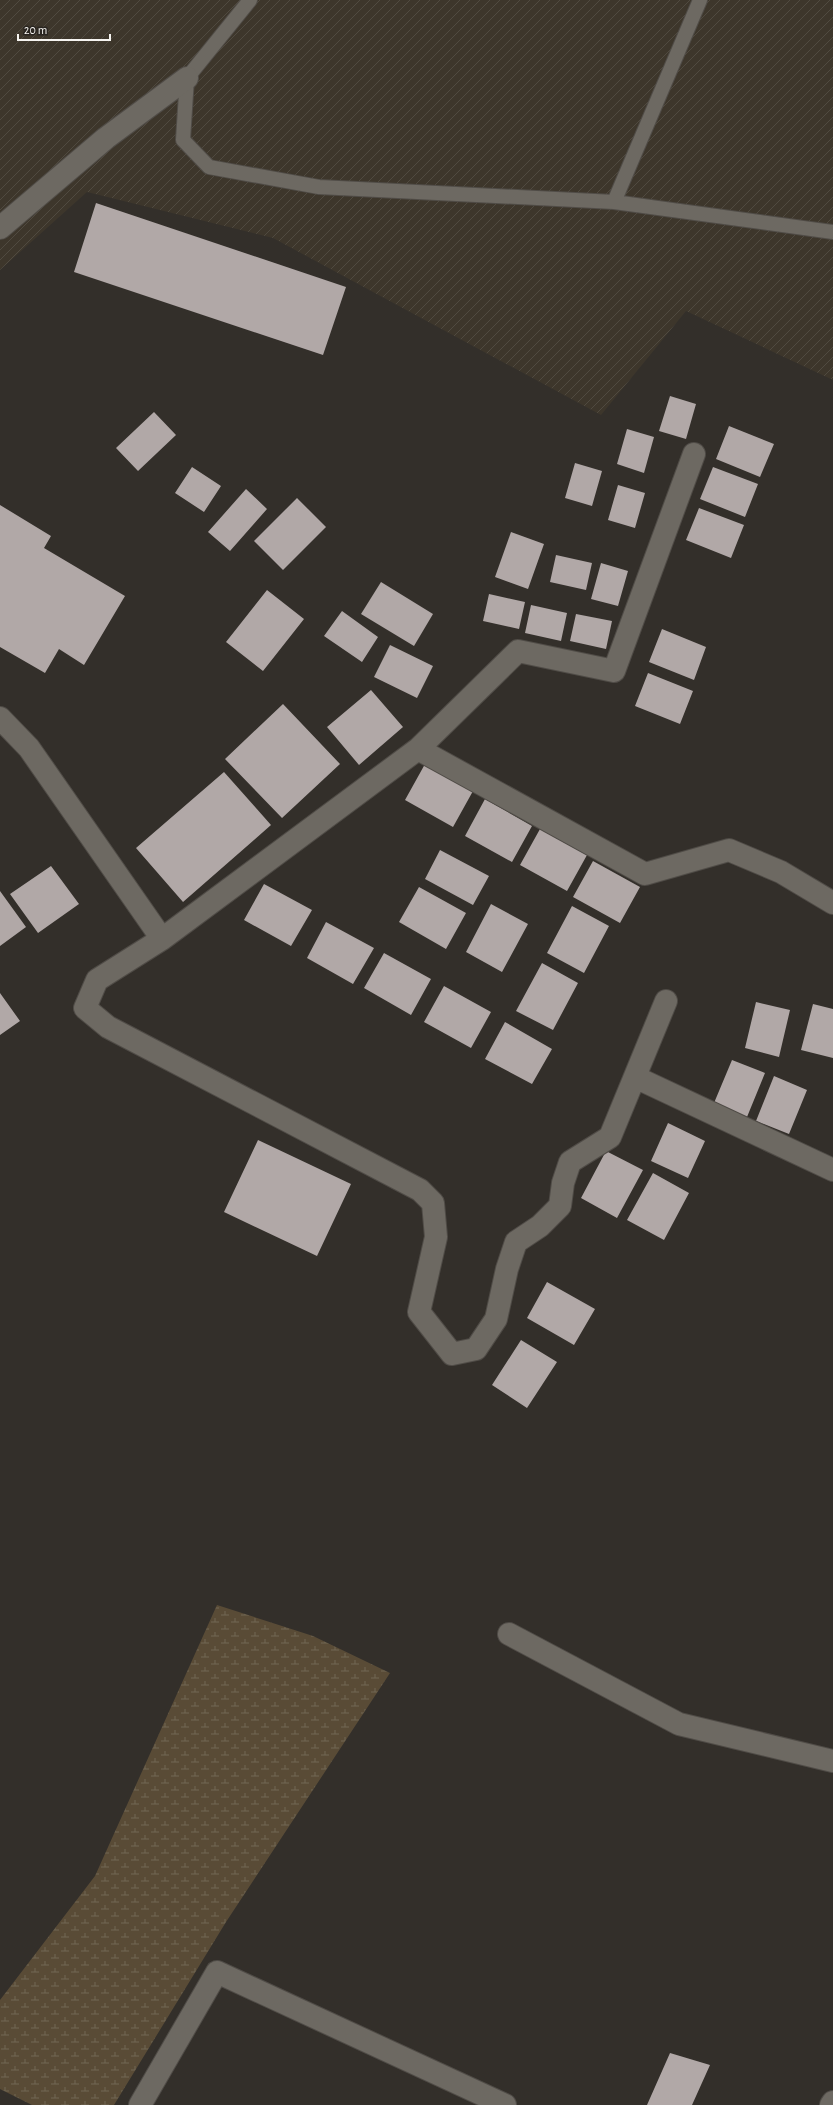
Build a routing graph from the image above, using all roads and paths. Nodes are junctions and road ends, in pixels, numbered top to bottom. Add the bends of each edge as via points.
1 (250, 0) edge
2 (700, 0) edge
3 (187, 78) junction
4 (614, 202) junction
5 (0, 228) edge
6 (833, 232) edge
7 (694, 454) dead end
8 (0, 718) edge
9 (418, 749) junction
10 (833, 903) edge
11 (162, 939) junction
12 (666, 1001) dead end
13 (635, 1077) junction
14 (833, 1170) edge
15 (509, 1634) dead end
16 (833, 1761) edge
17 (833, 2102) edge
18 (140, 2105) edge
19 (505, 2105) edge
20 (831, 2105) edge

1 - 3 lane
2 - 4 lane
3 - 4 lane via 184,140 209,167 319,187
3 - 5 street via 106,138
4 - 6 lane
7 - 9 street via 614,671 518,651
8 - 11 street via 29,748
9 - 10 street via 645,874 729,850 781,872
9 - 11 street
11 - 13 street via 97,980 85,1008 108,1027 420,1190 433,1203 436,1237 419,1312 452,1354 476,1349 496,1319 507,1268 516,1242 540,1226 560,1206 563,1183 570,1162 610,1137
12 - 13 street
13 - 14 street
15 - 16 street via 679,1724
17 - 20 street
18 - 19 street via 217,1972

